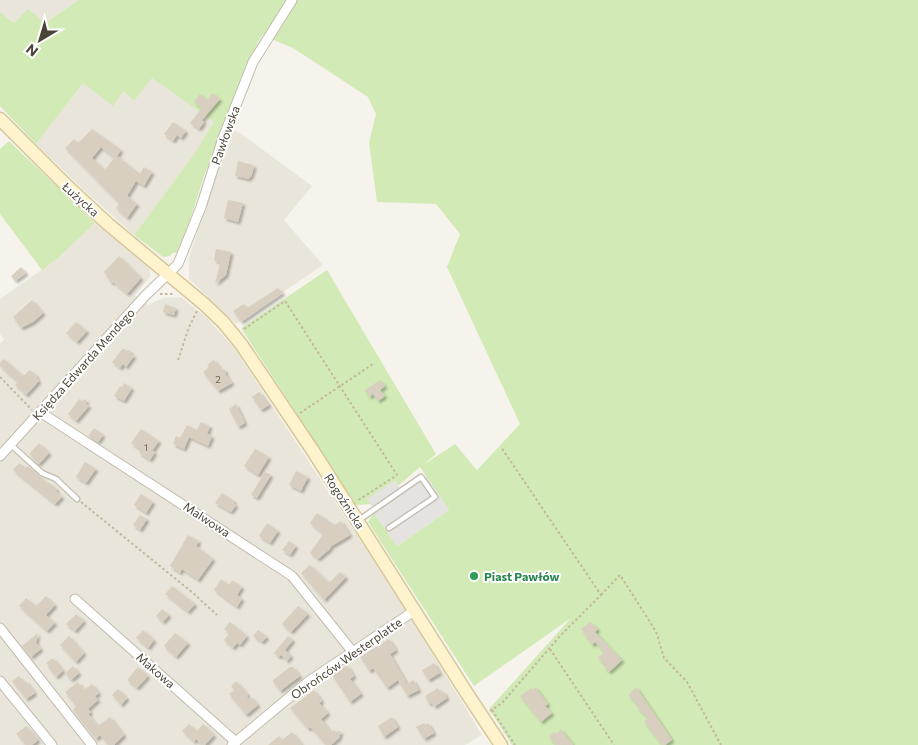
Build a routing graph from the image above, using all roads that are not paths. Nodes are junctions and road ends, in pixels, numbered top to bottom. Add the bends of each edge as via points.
1 (292, 0) edge
2 (0, 119) edge
3 (167, 274) junction
4 (39, 413) junction
5 (10, 444) junction
6 (0, 456) edge
7 (77, 499) road end
8 (358, 520) junction
9 (389, 528) dead end
10 (75, 599) dead end
11 (414, 611) junction
12 (0, 628) edge
13 (352, 651) junction
14 (0, 681) edge
15 (234, 743) edge
16 (52, 745) edge
17 (92, 745) edge
18 (501, 745) edge

1 - 3 street, Pawłowska via 253,62 185,249 178,264
2 - 3 street, Łużycka via 77,196
3 - 4 street, Księdza Edwarda Mendego
3 - 8 street, Rogoźnicka via 214,314 241,344
4 - 5 street, Księdza Edwarda Mendego
4 - 13 street, Malwowa via 292,576
5 - 6 street, Księdza Edwarda Mendego
5 - 7 lane
8 - 9 lane via 421,477 434,497
8 - 11 street, Rogoźnicka
10 - 15 street, Makowa
11 - 13 street, Obrońców Westerplatte
11 - 18 street, Rogoźnicka via 487,713
12 - 17 street
13 - 15 street, Obrońców Westerplatte via 309,681
14 - 16 street

